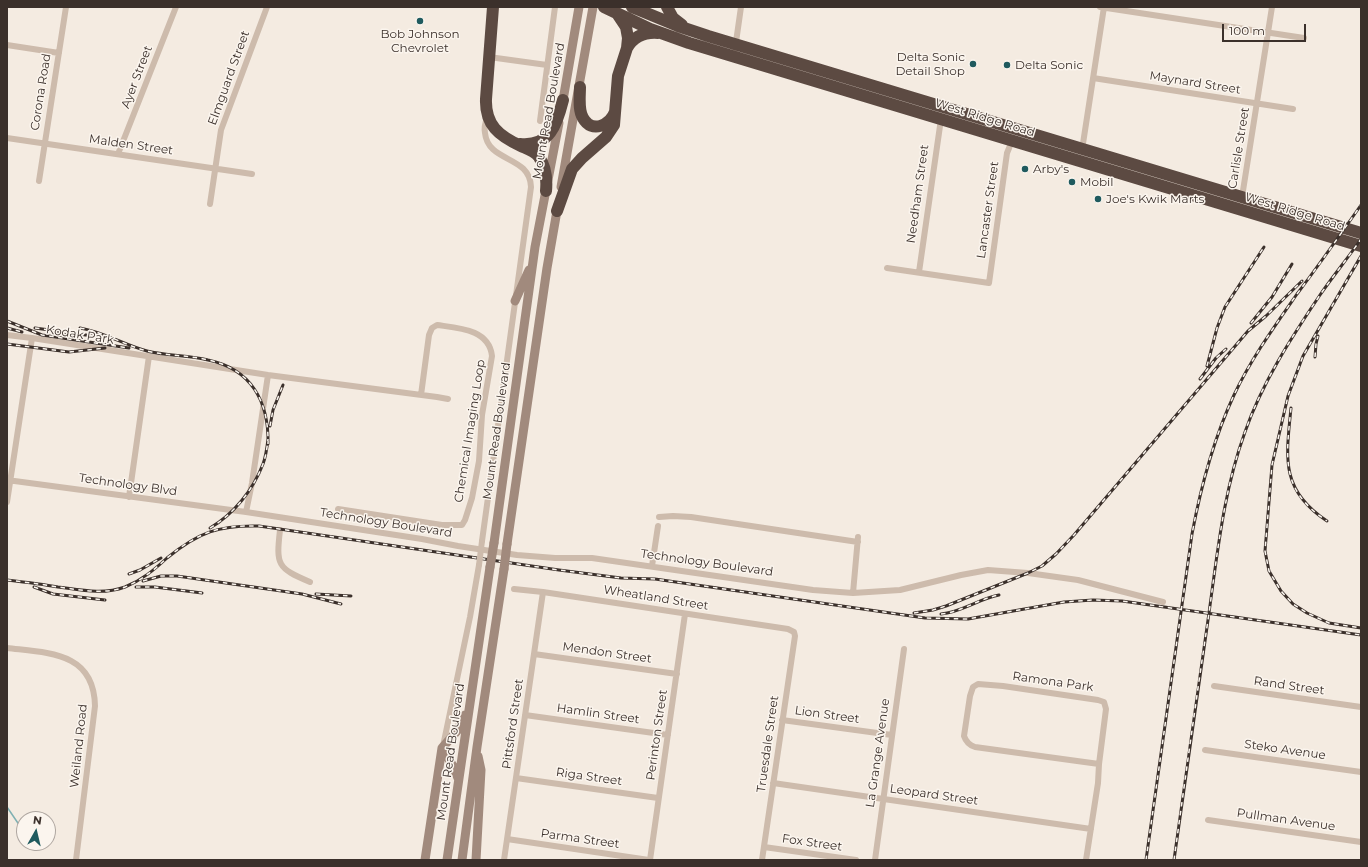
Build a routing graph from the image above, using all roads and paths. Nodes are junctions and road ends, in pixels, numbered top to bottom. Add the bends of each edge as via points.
1 (66, 7) edge
2 (176, 7) edge
3 (267, 7) edge
4 (493, 7) edge
5 (555, 7) edge
6 (580, 7) edge
7 (593, 7) edge
8 (653, 7) edge
9 (667, 7) edge
10 (741, 7) edge
11 (1103, 7) edge
12 (1272, 7) edge
13 (634, 8) edge
14 (609, 9) edge
15 (688, 29) junction
16 (1268, 33) junction
17 (664, 35) junction
18 (1304, 38) dead end
19 (736, 44) junction
20 (7, 45) edge
21 (627, 48) junction
22 (59, 53) junction
23 (734, 56) junction
24 (489, 57) junction
25 (547, 65) junction
26 (1093, 78) junction
27 (580, 87) junction
28 (563, 100) junction
29 (1258, 103) junction
30 (616, 107) junction
31 (1293, 109) dead end
32 (488, 117) junction
33 (941, 119) junction
34 (540, 121) dead end
35 (7, 138) edge
36 (1012, 141) junction
37 (511, 142) junction
38 (44, 144) junction
39 (118, 154) junction
40 (1082, 156) junction
41 (215, 168) junction
42 (252, 174) dead end
43 (39, 181) dead end
44 (546, 191) junction
45 (1242, 197) junction
46 (210, 204) dead end
47 (557, 211) junction
48 (1361, 233) edge
49 (1361, 246) edge
50 (535, 247) junction
51 (887, 268) dead end
52 (919, 272) junction
53 (515, 300) junction
54 (7, 335) edge
55 (32, 338) junction
56 (150, 356) junction
57 (268, 375) junction
58 (421, 395) junction
59 (448, 399) dead end
60 (8, 480) edge
61 (129, 497) junction
62 (7, 502) edge
63 (338, 509) dead end
64 (246, 512) junction
65 (659, 517) dead end
66 (658, 526) dead end
67 (280, 530) dead end
68 (652, 566) junction
69 (310, 582) dead end
70 (514, 589) dead end
71 (543, 592) junction
72 (853, 593) junction
73 (1163, 602) dead end
74 (685, 614) junction
75 (794, 632) joint
76 (7, 648) edge
77 (904, 649) dead end
78 (534, 654) junction
79 (677, 674) junction
80 (1214, 686) dead end
81 (470, 697) junction
82 (1361, 707) edge
83 (525, 715) junction
84 (782, 720) junction
85 (668, 735) junction
86 (892, 735) junction
87 (477, 747) junction
88 (442, 748) junction
89 (1205, 750) dead end
90 (1099, 764) junction
91 (1361, 772) edge
92 (516, 778) junction
93 (459, 779) junction
94 (773, 783) junction
95 (658, 798) junction
96 (883, 799) junction
97 (1208, 820) dead end
98 (1091, 829) junction
99 (507, 839) junction
100 (1361, 842) edge
101 (764, 847) junction
102 (76, 860) edge
103 (425, 860) edge
104 (447, 860) edge
105 (462, 860) edge
106 (476, 860) edge
107 (504, 860) edge
108 (650, 860) edge
109 (762, 860) edge
110 (856, 860) edge
111 (875, 860) edge
112 (1086, 860) edge

1 - 22 street, Corona Road
2 - 39 street, Ayer Street
3 - 41 street, Elmguard Street via 221,130
4 - 24 highway
5 - 25 street, Mount Read Boulevard
6 - 28 main road, Mount Read Boulevard
7 - 27 main road, Mount Read Boulevard
8 - 13 highway
9 - 15 highway via 673,18
10 - 19 street
11 - 16 street
11 - 26 street
12 - 16 street, Carlisle Street
13 - 15 highway, West Ridge Road
14 - 17 highway, West Ridge Road
14 - 21 highway via 621,18 626,27
15 - 19 highway, West Ridge Road
16 - 18 street
16 - 29 street, Carlisle Street
17 - 21 highway via 641,35
17 - 23 highway, West Ridge Road
19 - 23 street
19 - 40 highway, West Ridge Road
20 - 22 street
21 - 30 highway via 618,76
22 - 38 street, Corona Road
23 - 33 highway, West Ridge Road
24 - 25 street
24 - 32 highway via 486,103
25 - 34 street, Mount Read Boulevard
26 - 29 street, Maynard Street
26 - 40 street
27 - 30 highway via 581,114 590,124 607,124 613,117
27 - 47 main road, Mount Read Boulevard
28 - 37 highway via 555,123 546,138 533,144
28 - 44 main road, Mount Read Boulevard
29 - 31 street, Maynard Street
29 - 45 street, Carlisle Street
30 - 47 highway via 616,120 606,137 572,169
32 - 37 highway via 498,133
32 - 53 street, Mount Read Boulevard via 485,128 488,143 498,154 522,166 531,181
33 - 36 highway, West Ridge Road
33 - 52 street, Needham Street
35 - 38 street, Malden Street
36 - 40 highway, West Ridge Road
36 - 52 street, Lancaster Street via 1007,153 989,282
37 - 44 highway via 532,151 540,159 545,170
38 - 39 street, Malden Street
38 - 43 street, Corona Road
39 - 41 street, Malden Street
40 - 45 highway, West Ridge Road
40 - 49 highway, West Ridge Road
41 - 42 street, Malden Street
41 - 46 street, Elmguard Street
44 - 50 main road, Mount Read Boulevard
45 - 48 highway, West Ridge Road
47 - 87 main road, Mount Read Boulevard, bridge
50 - 53 main road via 527,275
50 - 81 main road, Mount Read Boulevard, bridge
51 - 52 street
53 - 88 street, Mount Read Boulevard, bridge via 479,565
54 - 55 street
55 - 56 street, Kodak Park
55 - 60 street, Kodak Park
56 - 57 street, Kodak Park
56 - 61 street
57 - 58 street
57 - 64 street
58 - 59 street
58 - 63 street, Chemical Imaging Loop via 432,328 437,325 470,330 488,345 492,356 482,415 478,465 472,498 462,525 442,525
60 - 61 street, Technology Blvd
60 - 62 street, Kodak Park
61 - 64 street, Technology Blvd
64 - 68 street, Technology Boulevard via 517,555 592,558
65 - 72 street via 691,517 858,539
66 - 68 street
67 - 69 street via 278,553 281,566 290,574
68 - 72 street, Technology Boulevard via 813,590
70 - 71 street, Wheatland Street
71 - 74 street, Wheatland Street
71 - 78 street, Pittsford Street
72 - 73 street, Technology Boulevard via 900,590 988,570 1078,580
74 - 75 street, Wheatland Street
74 - 79 street, Perinton Street
75 - 84 street, Truesdale Street
76 - 102 street, Weiland Road via 70,659 84,671 92,686 95,706
77 - 86 street, La Grange Avenue
78 - 79 street, Mendon Street
78 - 83 street, Pittsford Street
79 - 85 street, Perinton Street
80 - 82 street, Rand Street
81 - 88 main road via 457,731
81 - 93 main road, Mount Read Boulevard
83 - 85 street, Hamlin Street
83 - 92 street, Pittsford Street
84 - 86 street, Lion Street
84 - 94 street, Truesdale Street
85 - 95 street, Perinton Street
86 - 96 street, La Grange Avenue
87 - 105 main road, Mount Read Boulevard
87 - 106 main road via 481,770
88 - 93 main road
88 - 103 main road, Mount Read Boulevard
89 - 91 street, Steko Avenue
90 - 90 street, Ramona Park via 1106,709 1101,700 987,684 978,684 971,690 964,732 969,744 975,747
90 - 98 street
92 - 95 street, Riga Street
92 - 99 street, Pittsford Street
93 - 104 main road, Mount Read Boulevard
94 - 96 street, Leopard Street
94 - 101 street, Truesdale Street
95 - 108 street, Perinton Street
96 - 98 street, Leopard Street
96 - 111 street, La Grange Avenue
97 - 100 street, Pullman Avenue
98 - 112 street
99 - 107 street, Pittsford Street
99 - 108 street, Parma Street
101 - 109 street, Truesdale Street
101 - 110 street, Fox Street

